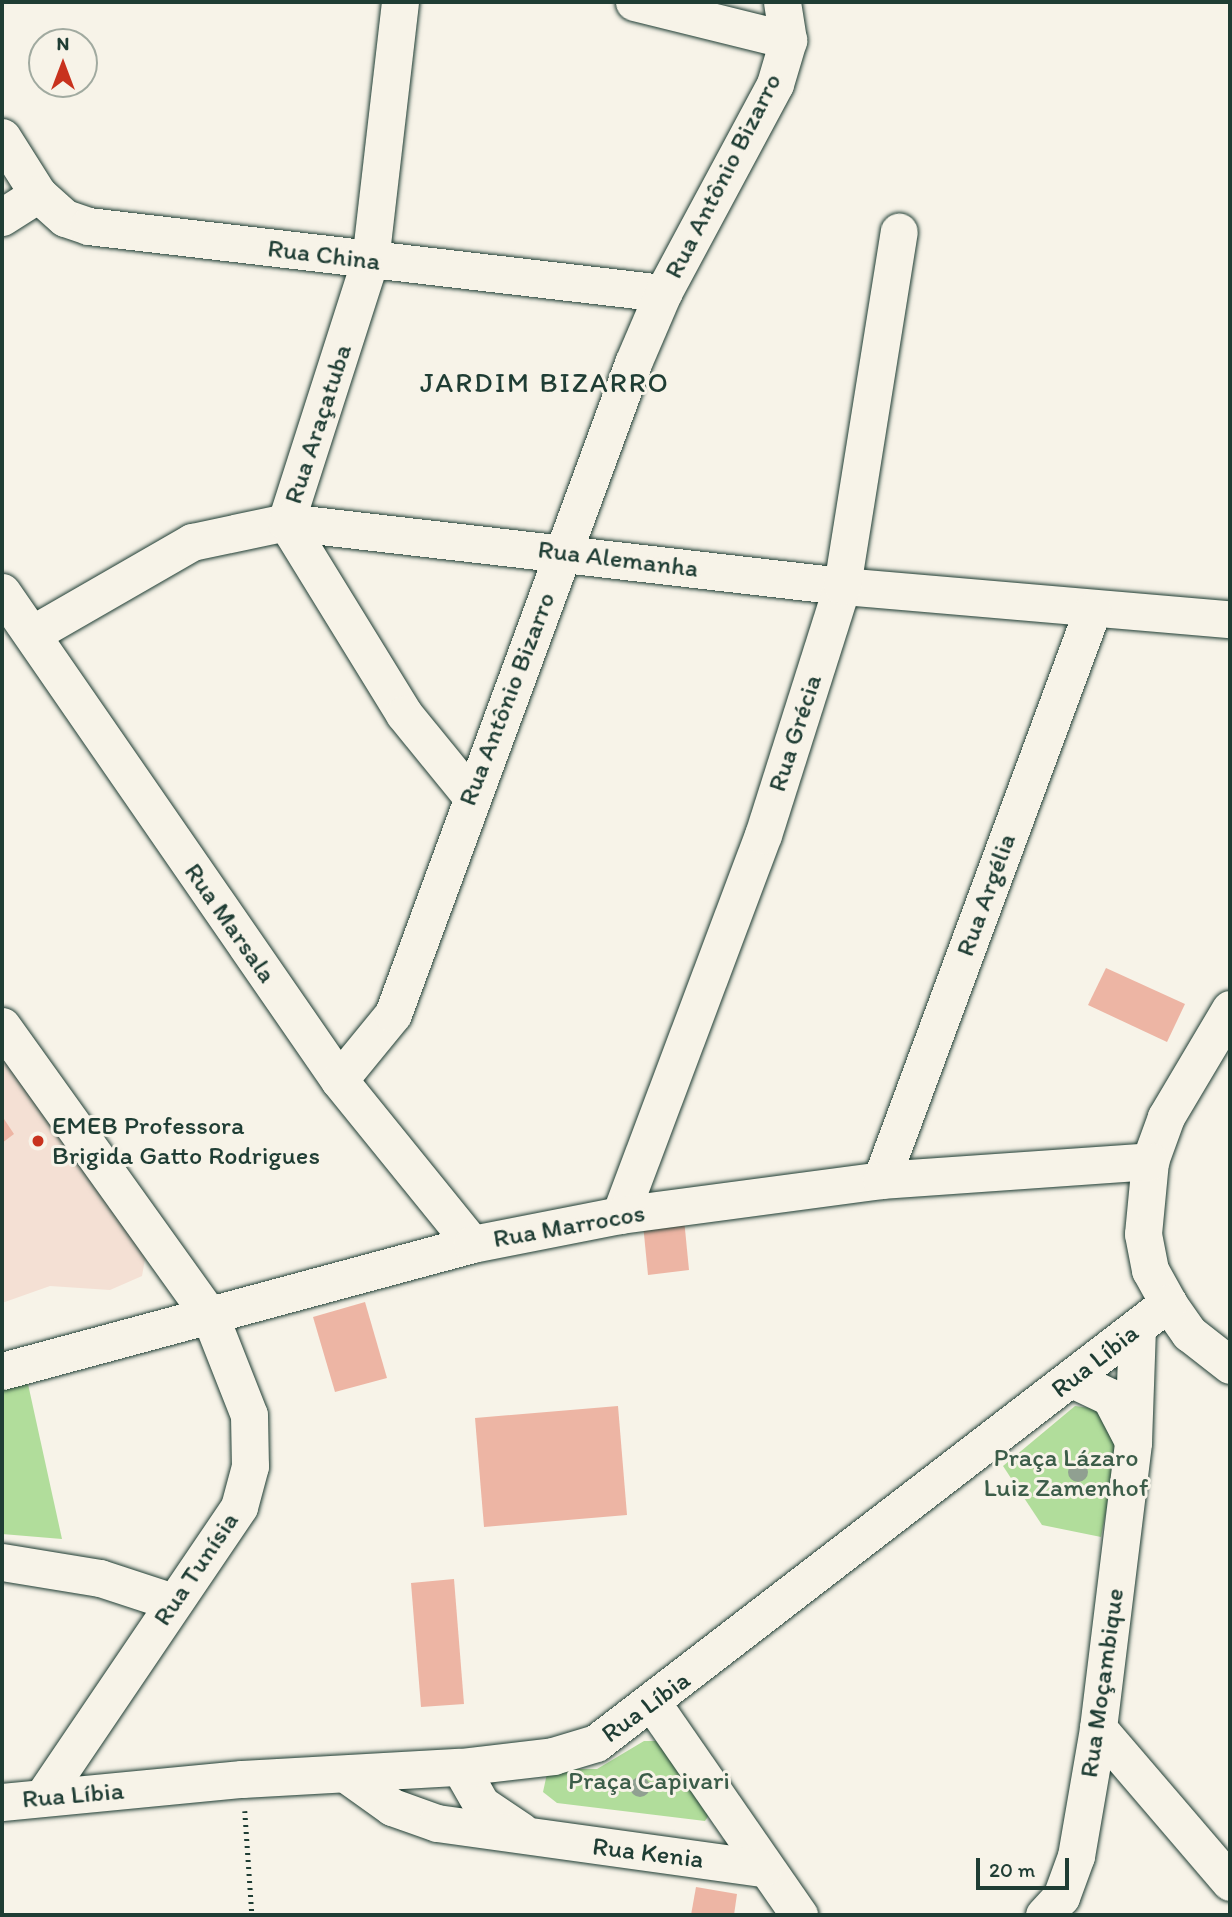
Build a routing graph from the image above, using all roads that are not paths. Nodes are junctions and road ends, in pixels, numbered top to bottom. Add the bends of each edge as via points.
1 (400, 2) edge
2 (634, 2) edge
3 (782, 2) edge
4 (788, 40) junction
5 (2, 137) edge
6 (38, 194) junction
7 (2, 217) edge
8 (899, 232) dead end
9 (370, 260) junction
10 (663, 293) junction
11 (286, 522) junction
12 (562, 552) junction
13 (842, 586) junction
14 (2, 592) edge
15 (1092, 611) junction
16 (1230, 619) edge
17 (32, 634) junction
18 (470, 794) junction
19 (1230, 1009) edge
20 (2, 1026) edge
21 (339, 1080) junction
22 (1150, 1161) junction
23 (881, 1180) junction
24 (620, 1215) junction
25 (472, 1244) junction
26 (1168, 1303) junction
27 (210, 1316) junction
28 (1137, 1329) junction
29 (1230, 1365) edge
30 (2, 1371) edge
31 (1072, 1379) junction
32 (1133, 1442) junction
33 (2, 1562) edge
34 (173, 1602) junction
35 (653, 1703) junction
36 (1098, 1728) junction
37 (460, 1767) junction
38 (350, 1777) junction
39 (42, 1798) junction
40 (2, 1802) edge
41 (534, 1838) junction
42 (763, 1868) junction
43 (1230, 1882) edge
44 (799, 1915) edge
45 (1044, 1915) edge

1 - 9 street, Rua Araçatuba
2 - 4 street
3 - 4 street, Rua Antônio Bizarro
4 - 10 street, Rua Antônio Bizarro via 775,84
5 - 6 street, Rua China
6 - 7 street
6 - 9 street, Rua China via 65,218 88,226
8 - 13 street, Rua Grécia
9 - 10 street, Rua China
9 - 11 street, Rua Araçatuba
10 - 12 street, Rua Antônio Bizarro
11 - 12 street, Rua Alemanha
11 - 17 street, Rua Alemanha via 192,542
11 - 18 street, Rua Araçatuba via 404,714
12 - 13 street, Rua Alemanha
12 - 18 street, Rua Antônio Bizarro
13 - 15 street, Rua Alemanha
13 - 24 street, Rua Grécia via 763,835
14 - 17 street, Rua Marsala
15 - 16 street, Rua Alemanha
15 - 23 street, Rua Argélia
17 - 21 street, Rua Marsala
18 - 21 street, Rua Antônio Bizarro via 393,1014
19 - 22 street via 1166,1117
20 - 27 street, Rua Tunísia
21 - 25 street, Rua Marsala
22 - 23 street, Rua Marrocos
22 - 26 street via 1143,1234 1150,1270
23 - 24 street, Rua Marrocos
24 - 25 street, Rua Marrocos
25 - 27 street, Rua Marrocos
26 - 28 street, Rua Líbia
26 - 29 street via 1189,1333
27 - 30 street, Rua Marrocos
27 - 34 street, Rua Tunísia via 249,1415 250,1466 239,1507
28 - 31 street, Rua Líbia
28 - 32 street, Rua Moçambique
31 - 32 street via 1111,1397
31 - 35 street, Rua Líbia
32 - 36 street, Rua Moçambique
33 - 34 street via 100,1578
34 - 39 street, Rua Tunísia
35 - 37 street, Rua Líbia via 596,1743 571,1752
35 - 42 street
36 - 43 street
36 - 45 street, Rua Moçambique via 1076,1857 1060,1897
37 - 38 street, Rua Líbia
37 - 41 street, Rua Kenia via 481,1804
38 - 39 street, Rua Líbia via 242,1779
38 - 41 street, Rua Kenia via 392,1807 437,1822
39 - 40 street, Rua Líbia
41 - 42 street, Rua Kenia
42 - 44 street

